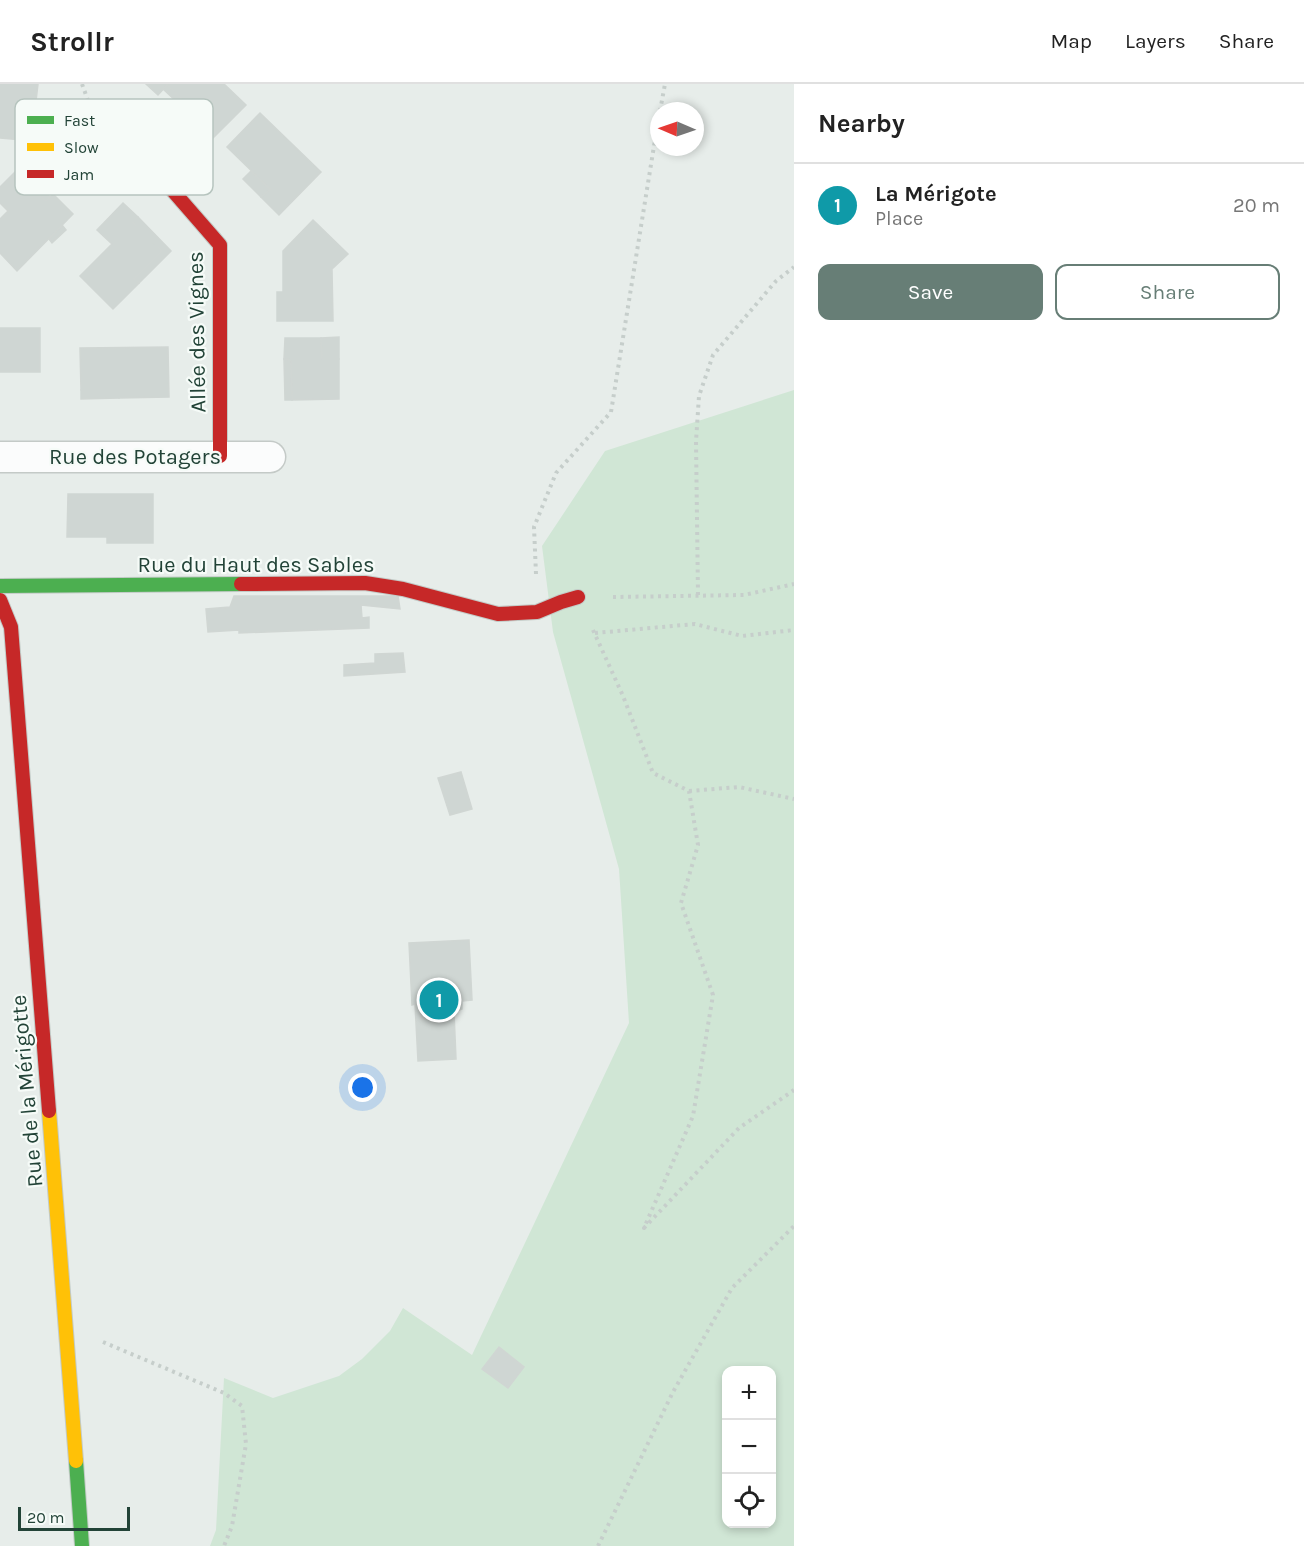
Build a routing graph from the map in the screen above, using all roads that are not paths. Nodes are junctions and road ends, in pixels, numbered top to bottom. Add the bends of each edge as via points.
1 (176, 195) edge
2 (220, 456) junction
3 (0, 457) edge
4 (270, 457) dead end
5 (0, 586) edge
6 (578, 597) road end
7 (0, 600) edge
8 (82, 1546) edge

1 - 2 street, Allée des Vignes via 220,245
2 - 3 street, Rue des Potagers
2 - 4 street, Rue des Potagers
5 - 6 street, Rue du Haut des Sables via 365,583 498,614 537,612
7 - 8 street, Rue de la Mérigotte via 11,627

